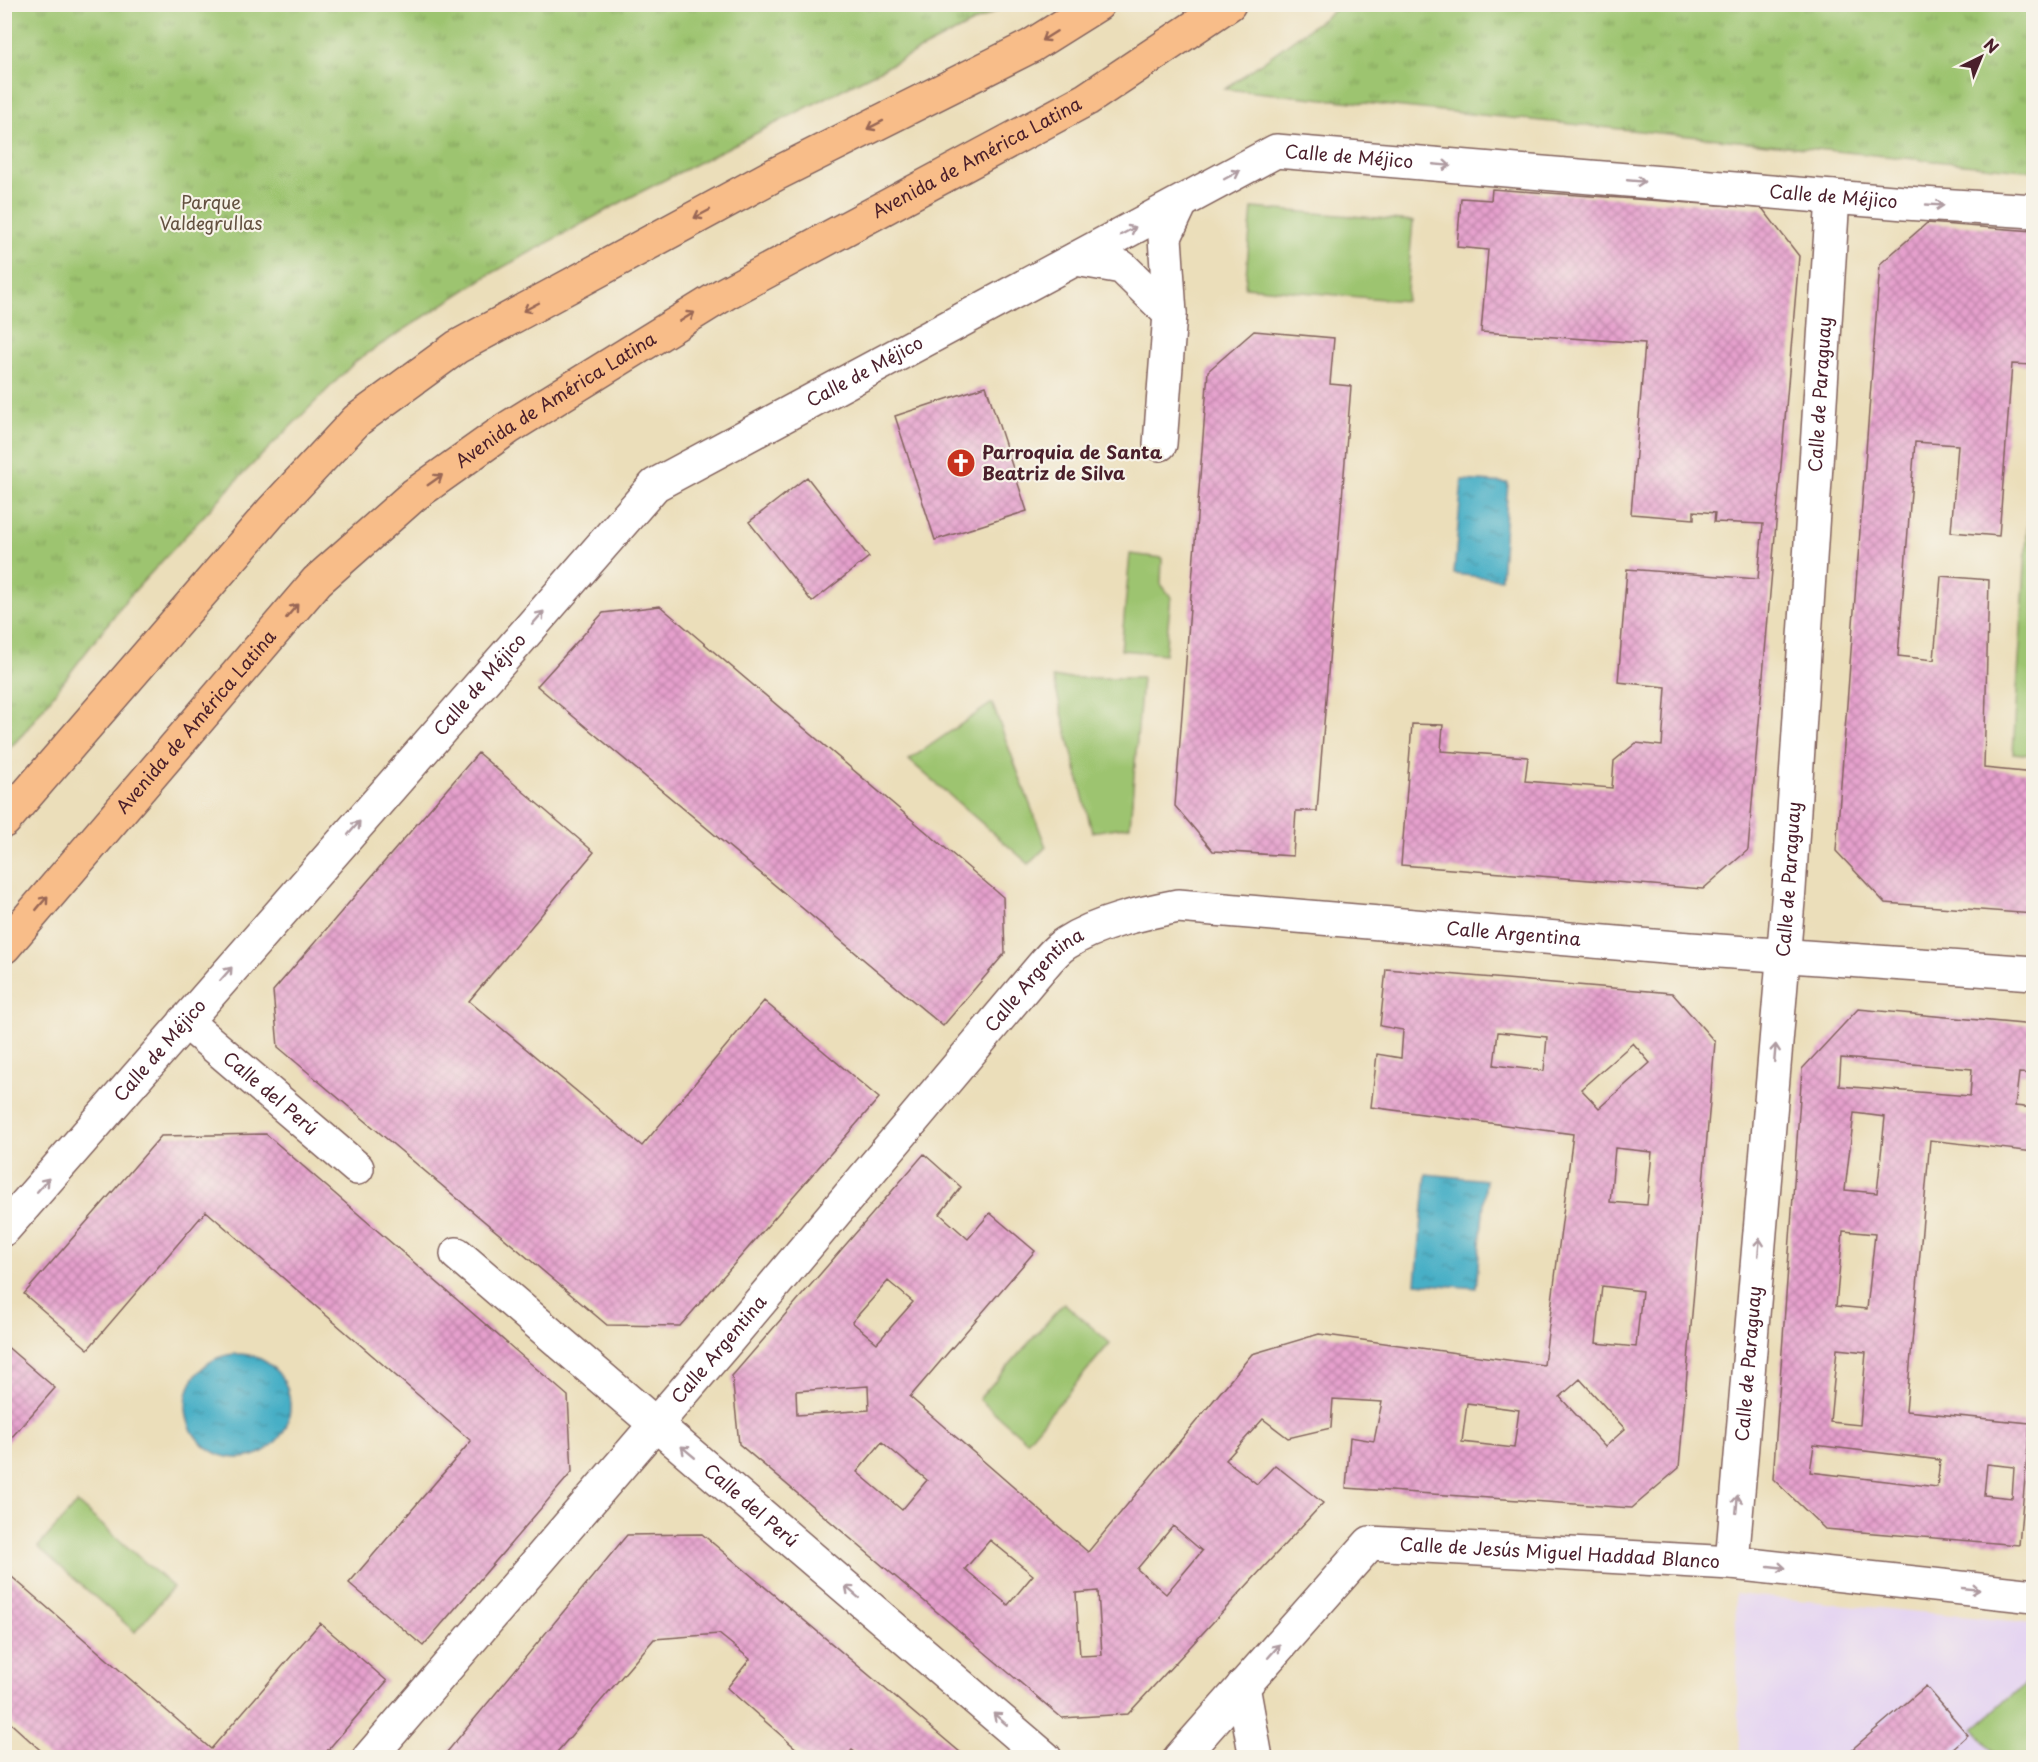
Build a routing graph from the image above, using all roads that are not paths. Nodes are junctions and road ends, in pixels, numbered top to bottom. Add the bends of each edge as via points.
1 (1098, 4) edge
2 (1230, 4) edge
3 (1833, 197) junction
4 (1181, 203) junction
5 (2034, 211) edge
6 (1076, 259) junction
7 (1170, 314) junction
8 (1160, 444) dead end
9 (4, 821) edge
10 (4, 947) edge
11 (1783, 954) junction
12 (2034, 973) edge
13 (185, 1021) junction
14 (357, 1168) dead end
15 (4, 1229) edge
16 (457, 1254) dead end
17 (655, 1424) junction
18 (1732, 1563) junction
19 (2034, 1596) edge
20 (1243, 1686) junction
21 (369, 1758) edge
22 (1045, 1758) edge
23 (1180, 1758) edge
24 (1256, 1758) edge

1 -> 9 main road via 1031,46 776,174 457,347 357,420 272,511
10 -> 2 main road, Avenida de América Latina via 317,581 414,495 508,428 726,293 1086,99
4 -> 3 street, Calle de Méjico via 1276,151
3 -> 5 street, Calle de Méjico
3 - 11 street, Calle de Paraguay
6 -> 4 street, Calle de Méjico
4 - 7 street via 1166,237
6 - 7 street via 1122,267
13 -> 6 street, Calle de Méjico via 655,485
7 - 8 street
11 - 12 street, Calle Argentina
11 - 17 street, Calle Argentina via 1178,906 1101,927 1064,943 1033,977
18 -> 11 street, Calle de Paraguay
13 - 14 street, Calle del Perú
15 -> 13 street, Calle de Méjico
16 - 17 street, Calle del Perú
17 - 21 street, Calle Argentina
22 -> 17 street, Calle del Perú
18 -> 19 street, Calle de Jesús Miguel Haddad Blanco
20 -> 18 street, Calle de Jesús Miguel Haddad Blanco via 1370,1543
20 - 23 street, Calle de Jesús Miguel Haddad Blanco
20 - 24 street

